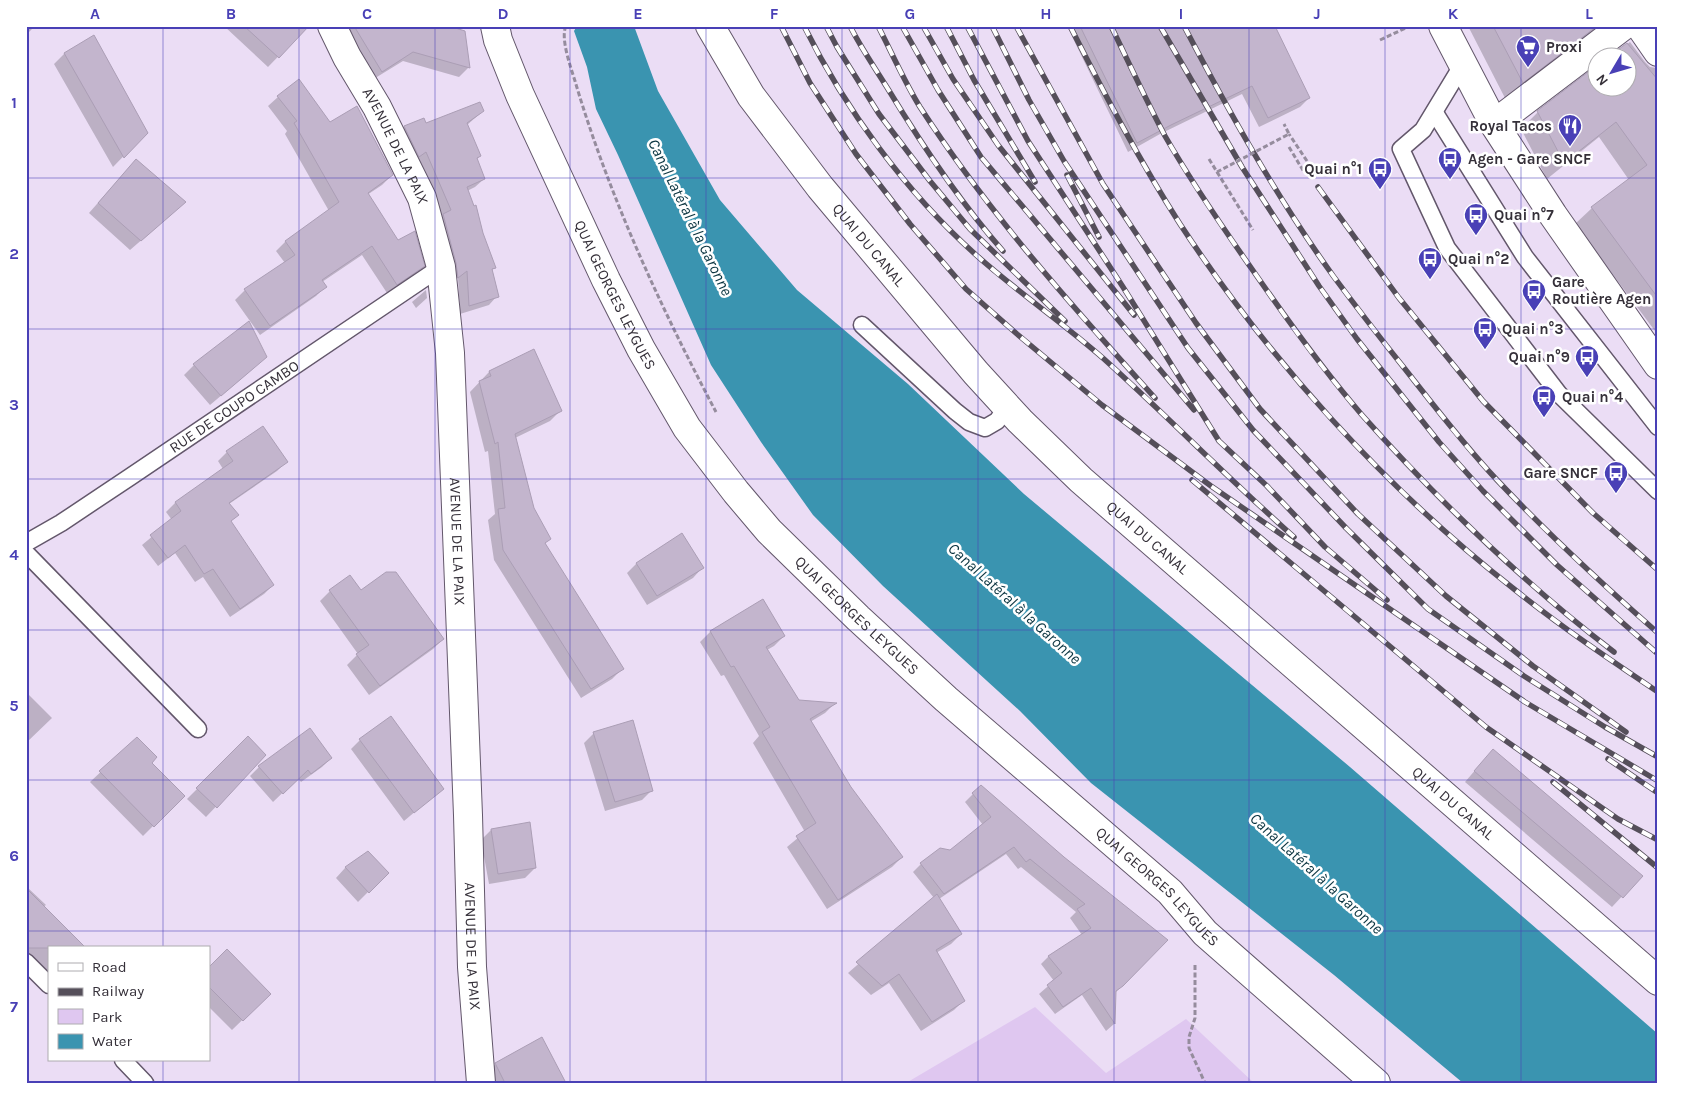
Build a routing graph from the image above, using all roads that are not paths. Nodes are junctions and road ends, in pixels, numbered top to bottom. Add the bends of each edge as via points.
1 (495, 26) edge
2 (710, 26) edge
3 (1443, 26) edge
4 (1623, 26) edge
5 (1640, 26) edge
6 (332, 28) edge
7 (1658, 52) edge
8 (1463, 64) junction
9 (1435, 113) junction
10 (1494, 124) junction
11 (441, 267) junction
12 (862, 325) dead end
13 (1658, 365) edge
14 (1008, 408) junction
15 (1658, 427) edge
16 (1658, 491) edge
17 (26, 543) edge
18 (26, 553) edge
19 (198, 729) dead end
20 (26, 962) edge
21 (1658, 982) edge
22 (48, 984) edge
23 (125, 1062) edge
24 (145, 1083) edge
25 (481, 1083) edge
26 (1376, 1083) edge

1 - 26 street, QUAI GEORGES LEYGUES via 520,95 641,349 687,428 741,498 769,531 858,618 946,699 1170,892 1205,933
2 - 14 street, QUAI DU CANAL via 751,96 820,187
3 - 8 street
4 - 10 street
5 - 7 street
6 - 11 street, AVENUE DE LA PAIX via 377,107 422,198
8 - 9 lane
8 - 10 street
9 - 15 lane via 1525,258
9 - 16 lane via 1423,130 1401,149 1447,248 1559,394
10 - 13 street
11 - 17 lane, RUE DE COUPO CAMBO via 130,477
11 - 25 street, AVENUE DE LA PAIX via 450,353 472,967
12 - 14 lane via 954,412 969,422 985,428 997,421
14 - 21 street, QUAI DU CANAL via 1082,480
18 - 19 lane
20 - 22 lane
23 - 24 lane

